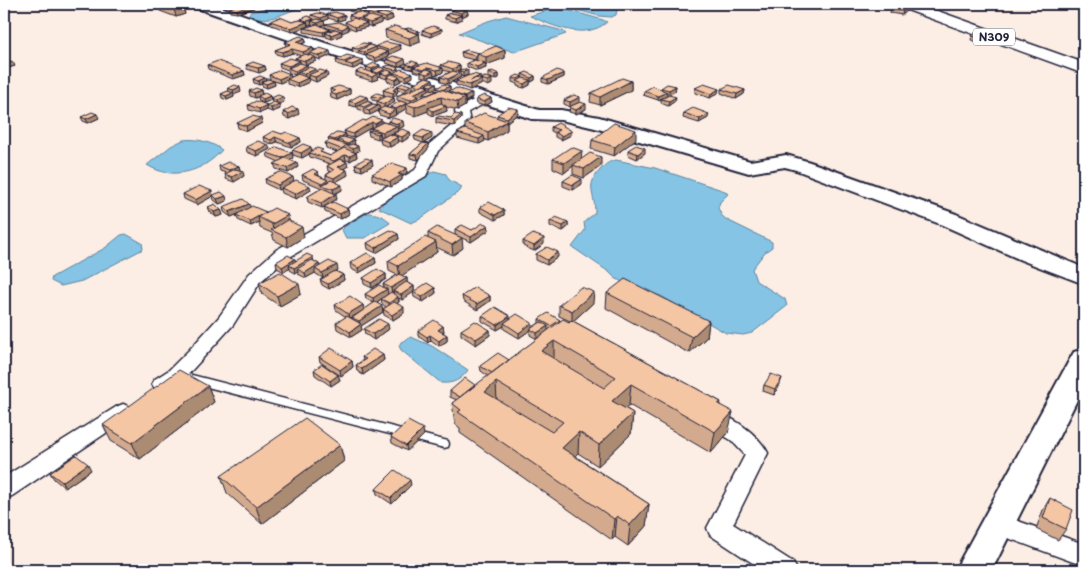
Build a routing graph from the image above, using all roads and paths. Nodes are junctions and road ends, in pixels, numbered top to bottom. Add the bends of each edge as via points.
1 (199, 4) edge
2 (904, 4) edge
3 (1084, 69) edge
4 (484, 99) junction
5 (1084, 277) edge
6 (1084, 359) edge
7 (176, 375) junction
8 (687, 405) edge
9 (444, 444) dead end
10 (4, 489) edge
11 (998, 524) junction
12 (1084, 555) edge
13 (784, 570) edge
14 (973, 570) edge

1 - 4 street
2 - 3 highway, N309
4 - 5 street via 538,115 561,114 599,123 749,167 786,161 803,166 948,218 1029,256
4 - 7 street via 461,111 464,122 432,149 422,174 282,254 256,278 226,321
6 - 11 street
7 - 9 lane
7 - 10 street
8 - 13 street via 739,434 757,454 719,528
11 - 12 street
11 - 14 street

